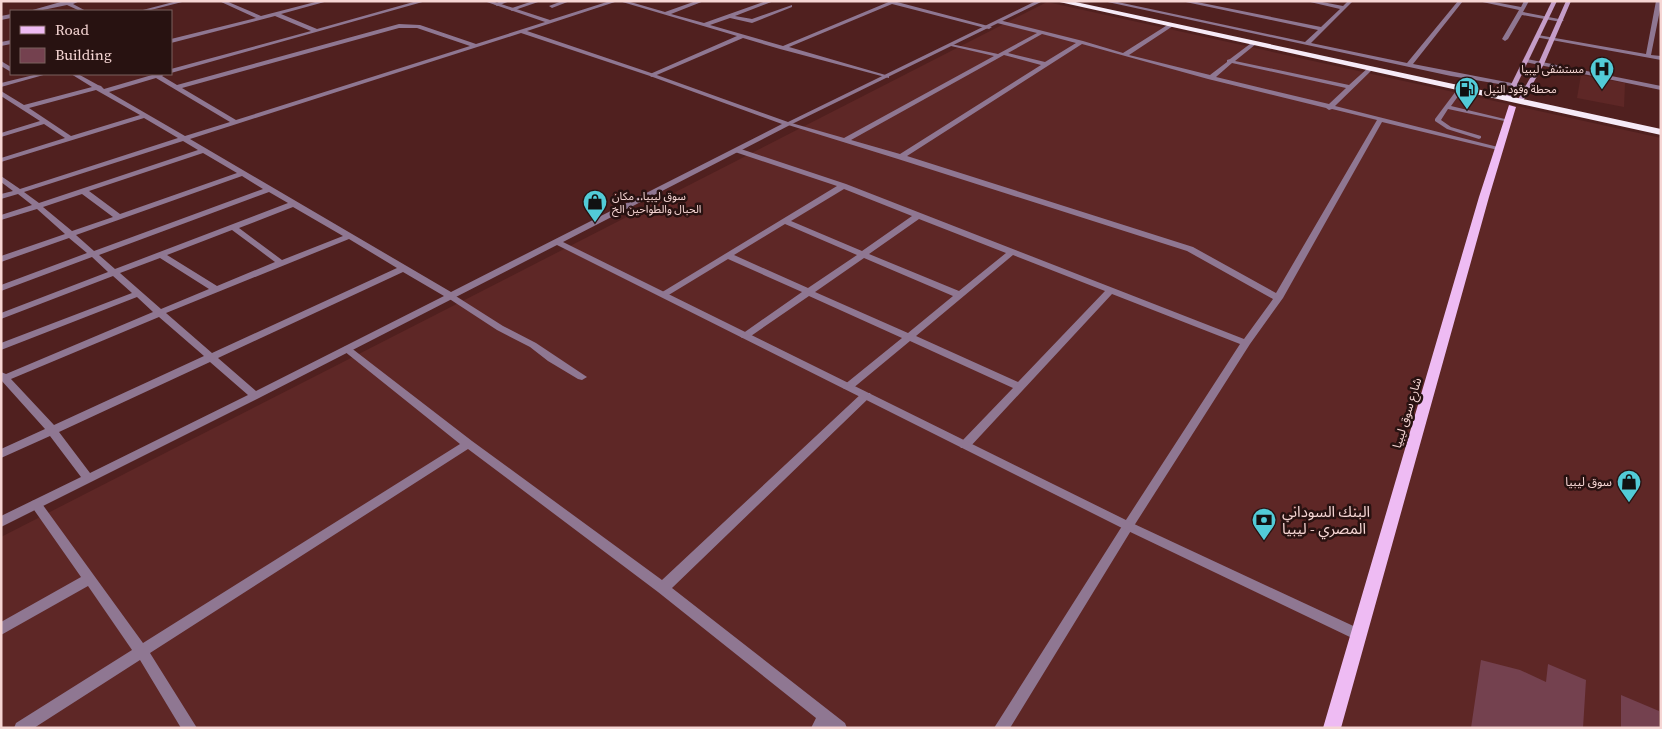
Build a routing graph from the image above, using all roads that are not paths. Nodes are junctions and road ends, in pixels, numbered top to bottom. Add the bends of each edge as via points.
1 (78, 1) edge
2 (184, 1) edge
3 (221, 1) edge
4 (326, 1) edge
5 (424, 1) edge
6 (486, 1) edge
7 (508, 1) edge
8 (539, 1) edge
9 (568, 1) edge
10 (616, 1) edge
11 (621, 1) edge
12 (702, 1) edge
13 (772, 1) edge
14 (1041, 1) edge
15 (1059, 1) edge
16 (1105, 1) edge
17 (1183, 1) edge
18 (1308, 1) edge
19 (1351, 1) edge
20 (1461, 1) edge
21 (1480, 1) edge
22 (1527, 1) edge
23 (1555, 1) edge
24 (1569, 1) edge
25 (1659, 1) edge
26 (67, 2) edge
27 (894, 2) edge
28 (1080, 3) edge
29 (497, 4) junction
30 (552, 6) dead end
31 (1344, 8) junction
32 (512, 9) junction
33 (36, 10) edge
34 (81, 10) edge
35 (146, 10) edge
36 (1521, 11) junction
37 (276, 14) junction
38 (665, 14) junction
39 (730, 16) junction
40 (260, 18) junction
41 (1547, 18) junction
42 (1561, 20) junction
43 (550, 22) junction
44 (999, 22) junction
45 (1171, 25) junction
46 (704, 26) junction
47 (989, 27) junction
48 (1322, 29) junction
49 (317, 31) junction
50 (521, 31) junction
51 (1042, 32) junction
52 (742, 36) junction
53 (1538, 36) junction
54 (1505, 39) dead end
55 (1553, 39) junction
56 (172, 41) edge
57 (1081, 42) junction
58 (1254, 43) junction
59 (954, 44) junction
60 (1306, 44) junction
61 (474, 45) junction
62 (782, 48) junction
63 (1002, 55) junction
64 (1124, 55) junction
65 (1648, 56) junction
66 (1661, 58) edge
67 (1229, 61) junction
68 (1527, 61) junction
69 (1045, 64) junction
70 (1541, 64) junction
71 (1409, 66) junction
72 (1371, 68) junction
73 (172, 71) edge
74 (18, 75) edge
75 (40, 75) edge
76 (76, 75) edge
77 (154, 75) edge
78 (159, 75) edge
79 (652, 75) junction
80 (887, 77) junction
81 (1210, 78) junction
82 (24, 79) junction
83 (1514, 84) junction
84 (1, 85) edge
85 (177, 87) junction
86 (1348, 87) junction
87 (1529, 87) junction
88 (1461, 88) junction
89 (1661, 88) edge
90 (102, 89) junction
91 (1, 93) edge
92 (1513, 102) junction
93 (1447, 107) junction
94 (22, 108) junction
95 (1329, 108) junction
96 (145, 116) junction
97 (1380, 120) junction
98 (1508, 121) junction
99 (45, 122) junction
100 (237, 123) junction
101 (788, 124) junction
102 (1661, 132) edge
103 (1, 135) edge
104 (71, 139) junction
105 (184, 140) junction
106 (844, 141) junction
107 (1499, 146) junction
108 (738, 150) junction
109 (203, 151) junction
110 (901, 157) junction
111 (1, 160) edge
112 (243, 173) junction
113 (1, 178) edge
114 (844, 186) junction
115 (268, 189) junction
116 (20, 191) junction
117 (83, 191) junction
118 (1, 197) edge
119 (293, 204) junction
120 (38, 206) junction
121 (920, 215) junction
122 (1, 218) edge
123 (120, 218) junction
124 (784, 221) junction
125 (233, 227) junction
126 (70, 235) junction
127 (349, 236) junction
128 (557, 242) junction
129 (1012, 252) junction
130 (92, 255) junction
131 (161, 255) junction
132 (728, 256) junction
133 (862, 256) junction
134 (1, 259) edge
135 (281, 263) junction
136 (404, 268) junction
137 (114, 274) junction
138 (1, 288) edge
139 (216, 289) junction
140 (1110, 291) junction
141 (809, 292) junction
142 (137, 294) junction
143 (664, 294) junction
144 (960, 295) junction
145 (451, 296) junction
146 (1278, 298) junction
147 (158, 313) junction
148 (1, 316) edge
149 (746, 336) junction
150 (909, 337) junction
151 (1246, 343) junction
152 (1, 347) edge
153 (347, 349) junction
154 (211, 357) junction
155 (3, 376) edge
156 (582, 377) dead end
157 (1018, 386) junction
158 (848, 387) junction
159 (866, 395) junction
160 (255, 396) junction
161 (52, 430) junction
162 (468, 444) junction
163 (965, 445) junction
164 (1, 454) edge
165 (88, 478) junction
166 (36, 504) junction
167 (1, 522) edge
168 (1128, 526) junction
169 (89, 579) junction
170 (663, 588) junction
171 (1, 629) edge
172 (1357, 634) junction
173 (142, 652) junction
174 (821, 722) edge
175 (21, 728) edge
176 (190, 728) edge
177 (840, 728) edge
178 (1001, 728) edge
179 (1332, 728) edge

1 - 26 street
2 - 35 street
3 - 40 street
4 - 37 street
5 - 49 street
6 - 29 street
7 - 29 street
8 - 32 street
9 - 30 street
10 - 43 street
11 - 38 street
12 - 38 street
13 - 39 street
13 - 39 street via 790,6 752,21
14 - 44 street
15 - 28 highway
16 - 60 street
17 - 48 street
18 - 31 street
19 - 31 street
20 - 71 street
21 - 36 street
22 - 36 street
23 - 41 main road
24 - 42 main road
25 - 65 street
26 - 33 street
26 - 34 street
27 - 47 street
27 - 62 street
28 - 45 highway
29 - 32 street
31 - 48 street
32 - 43 street
36 - 41 street
36 - 54 street
37 - 40 street
37 - 49 street
38 - 46 street
39 - 46 street
40 - 56 street
41 - 42 street
41 - 53 main road
42 - 55 main road
43 - 50 street
44 - 47 street
44 - 51 street
45 - 58 highway
45 - 64 street
46 - 52 street
47 - 59 street
48 - 60 street
49 - 73 street
50 - 61 street
50 - 79 street
51 - 57 street
51 - 63 street
52 - 62 street
52 - 79 street
53 - 55 street
53 - 68 main road
55 - 65 street
55 - 70 main road
57 - 64 street
57 - 69 street
58 - 67 street
58 - 72 highway
59 - 63 street
59 - 80 street
60 - 71 street
61 - 85 street via 418,26 399,26
61 - 100 street
62 - 80 street
63 - 69 street
63 - 106 street
64 - 81 street
65 - 66 street
67 - 81 street
67 - 86 street
68 - 70 street
68 - 83 main road
69 - 110 street
70 - 87 main road
70 - 89 street
71 - 83 street
72 - 86 street
72 - 88 highway
74 - 82 street
75 - 82 street
76 - 90 street
77 - 90 street
78 - 85 street
79 - 101 street
80 - 101 street
81 - 95 street
82 - 84 street
83 - 87 street
83 - 92 main road
85 - 100 street
86 - 95 street
87 - 92 main road
88 - 92 highway
88 - 93 street
90 - 94 street
90 - 96 street
91 - 94 street
92 - 98 main road, شارع سوق ليبيا
92 - 102 highway
93 - 98 street
93 - 107 street via 1437,120 1442,124
94 - 99 street
95 - 97 street
96 - 104 street
96 - 105 street
97 - 107 street
97 - 146 street
98 - 107 main road, شارع سوق ليبيا
99 - 103 street
99 - 104 street
100 - 105 street
101 - 106 street
101 - 108 street
104 - 111 street
105 - 109 street
105 - 116 street
106 - 110 street
107 - 172 main road, شارع سوق ليبيا
108 - 114 street
108 - 128 street
109 - 112 street
109 - 117 street
110 - 146 street via 1190,249
112 - 115 street
112 - 123 street
113 - 116 street
114 - 121 street
114 - 124 street
115 - 119 street
115 - 130 street
116 - 118 street
116 - 120 street
117 - 120 street
117 - 123 street
119 - 125 street
119 - 127 street
120 - 122 street
120 - 126 street
121 - 129 street
121 - 133 street
123 - 126 street
124 - 132 street
124 - 133 street
125 - 131 street
125 - 135 street
126 - 130 street
126 - 134 street
127 - 135 street
127 - 136 street
128 - 143 street
128 - 145 street
129 - 140 street
129 - 144 street
130 - 137 street
130 - 138 street
131 - 137 street
131 - 139 street
132 - 141 street
132 - 143 street
133 - 141 street
133 - 144 street
135 - 139 street
136 - 145 street
136 - 154 street
137 - 142 street
137 - 148 street
139 - 147 street
140 - 151 street
140 - 157 street
141 - 149 street
141 - 150 street
142 - 147 street
142 - 152 street
143 - 149 street
144 - 150 street
145 - 153 street
145 - 156 street
146 - 151 street
147 - 154 street
147 - 155 street
149 - 158 street
150 - 157 street
150 - 158 street
151 - 168 street
153 - 160 street
153 - 162 street
154 - 160 street
154 - 161 street
155 - 161 street
157 - 163 street
158 - 159 street
159 - 163 street
159 - 170 street
160 - 165 street
161 - 164 street
161 - 165 street
162 - 170 street
162 - 173 street
163 - 168 street
165 - 166 street
166 - 167 street
166 - 169 street
168 - 172 street
168 - 178 street
169 - 171 street
169 - 173 street
170 - 174 street
172 - 179 main road, شارع سوق ليبيا
173 - 175 street
173 - 176 street
174 - 177 street

